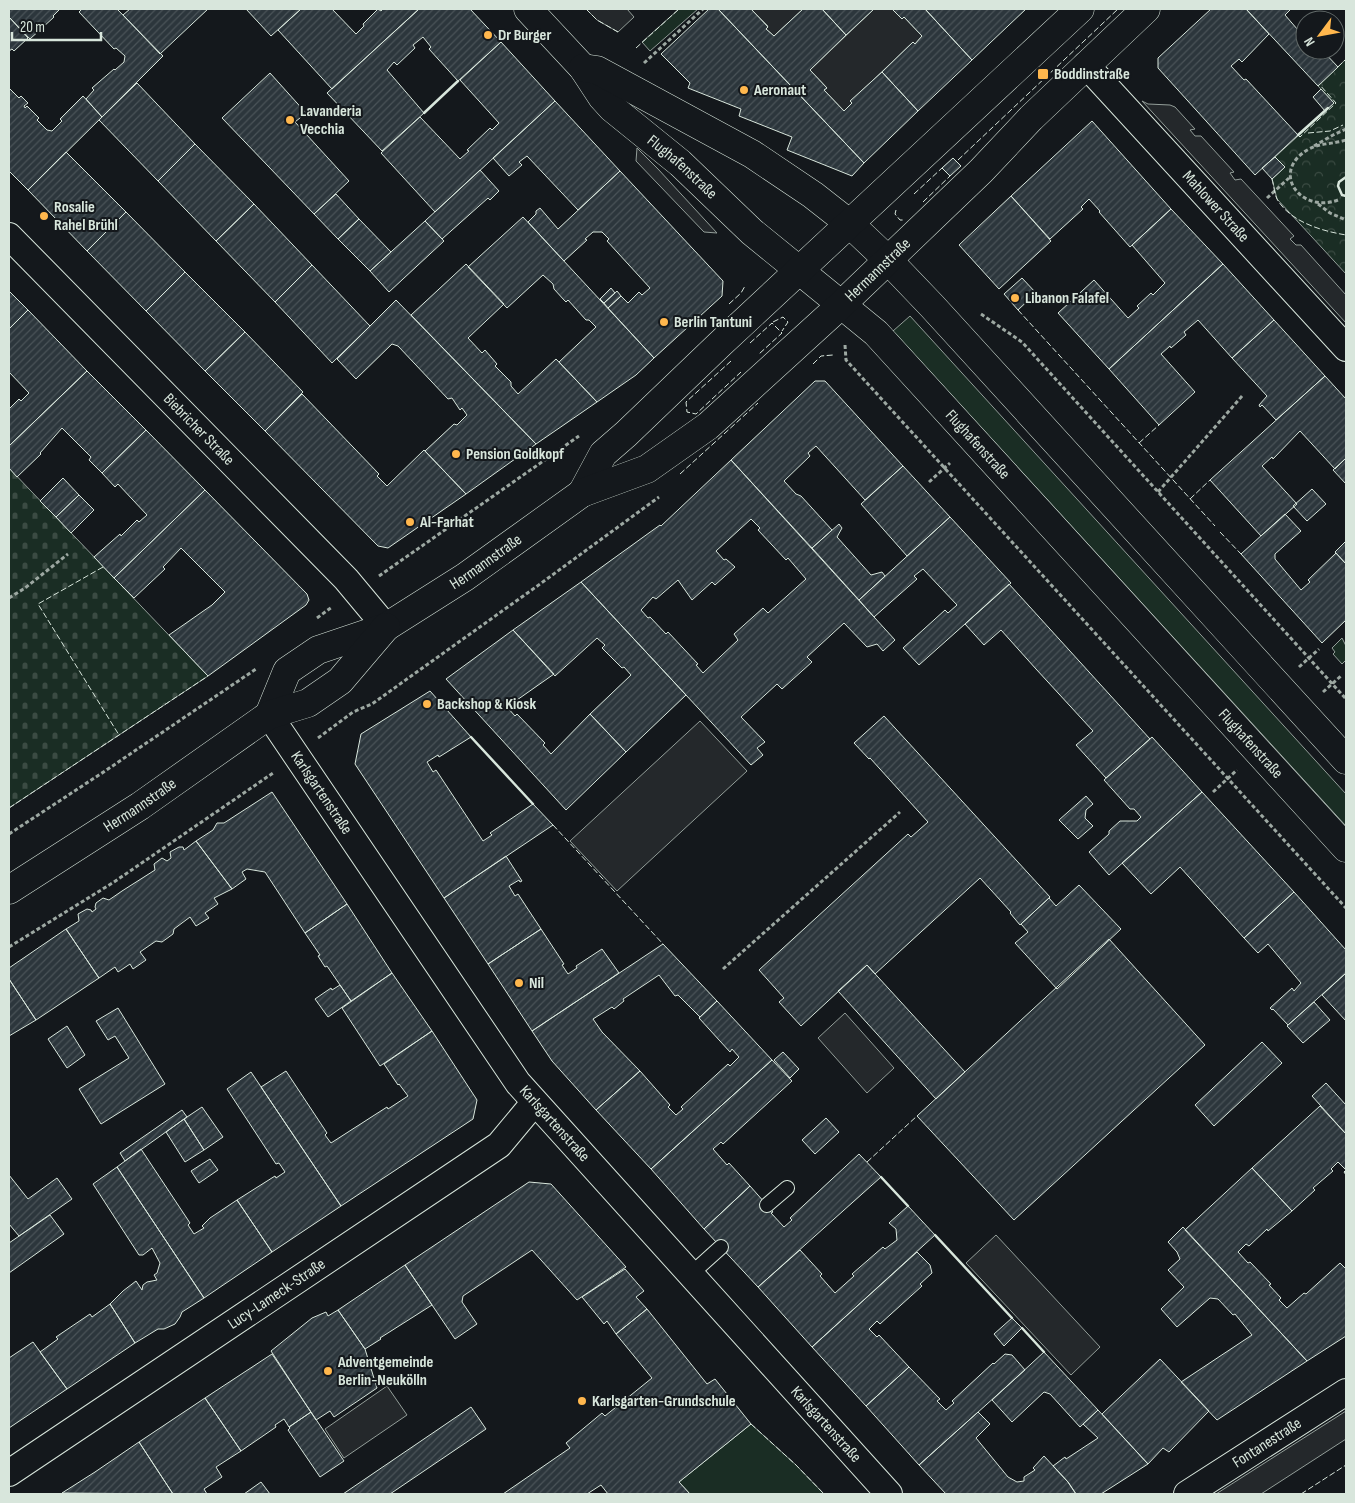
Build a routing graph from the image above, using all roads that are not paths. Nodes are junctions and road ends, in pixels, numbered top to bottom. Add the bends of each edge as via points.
1 (528, 9) edge
2 (1080, 9) edge
3 (1146, 9) edge
4 (1086, 65) junction
5 (583, 68) junction
6 (850, 224) junction
7 (9, 236) edge
8 (888, 260) junction
9 (800, 271) junction
10 (841, 305) junction
11 (1346, 348) edge
12 (582, 493) junction
13 (386, 627) junction
14 (269, 715) junction
15 (1346, 760) edge
16 (1346, 848) edge
17 (9, 890) edge
18 (534, 1103) junction
19 (787, 1188) dead end
20 (768, 1205) dead end
21 (721, 1247) dead end
22 (690, 1274) junction
23 (1346, 1392) edge
24 (9, 1473) edge
25 (889, 1494) edge
26 (1187, 1494) edge

1 - 5 main road, Flughafenstraße
2 - 6 main road, Hermannstraße
3 - 4 main road, Hermannstraße
4 - 8 main road, Hermannstraße via 982,171
4 - 11 street, Mahlower Straße
5 - 6 main road via 597,70 726,139 813,194
5 - 9 main road, Flughafenstraße via 612,108 680,163 752,232
6 - 8 main road
6 - 9 main road, Hermannstraße
7 - 13 street, Biebricher Straße via 346,579
8 - 10 main road, Hermannstraße
8 - 15 main road
9 - 10 main road, Flughafenstraße
9 - 12 main road, Hermannstraße via 602,454
10 - 12 main road, Hermannstraße via 708,426 647,469
10 - 16 main road, Flughafenstraße via 879,337
12 - 13 main road, Hermannstraße via 464,577
13 - 14 main road, Hermannstraße via 340,681 308,704
13 - 14 main road, Hermannstraße via 318,650 287,671
14 - 17 main road, Hermannstraße via 140,806
14 - 18 street, Karlsgartenstraße
18 - 22 street, Karlsgartenstraße
18 - 24 street, Lucy-Lameck-Straße via 499,1145
19 - 20 lane
21 - 22 lane
22 - 25 street, Karlsgartenstraße
23 - 26 street, Fontanestraße

